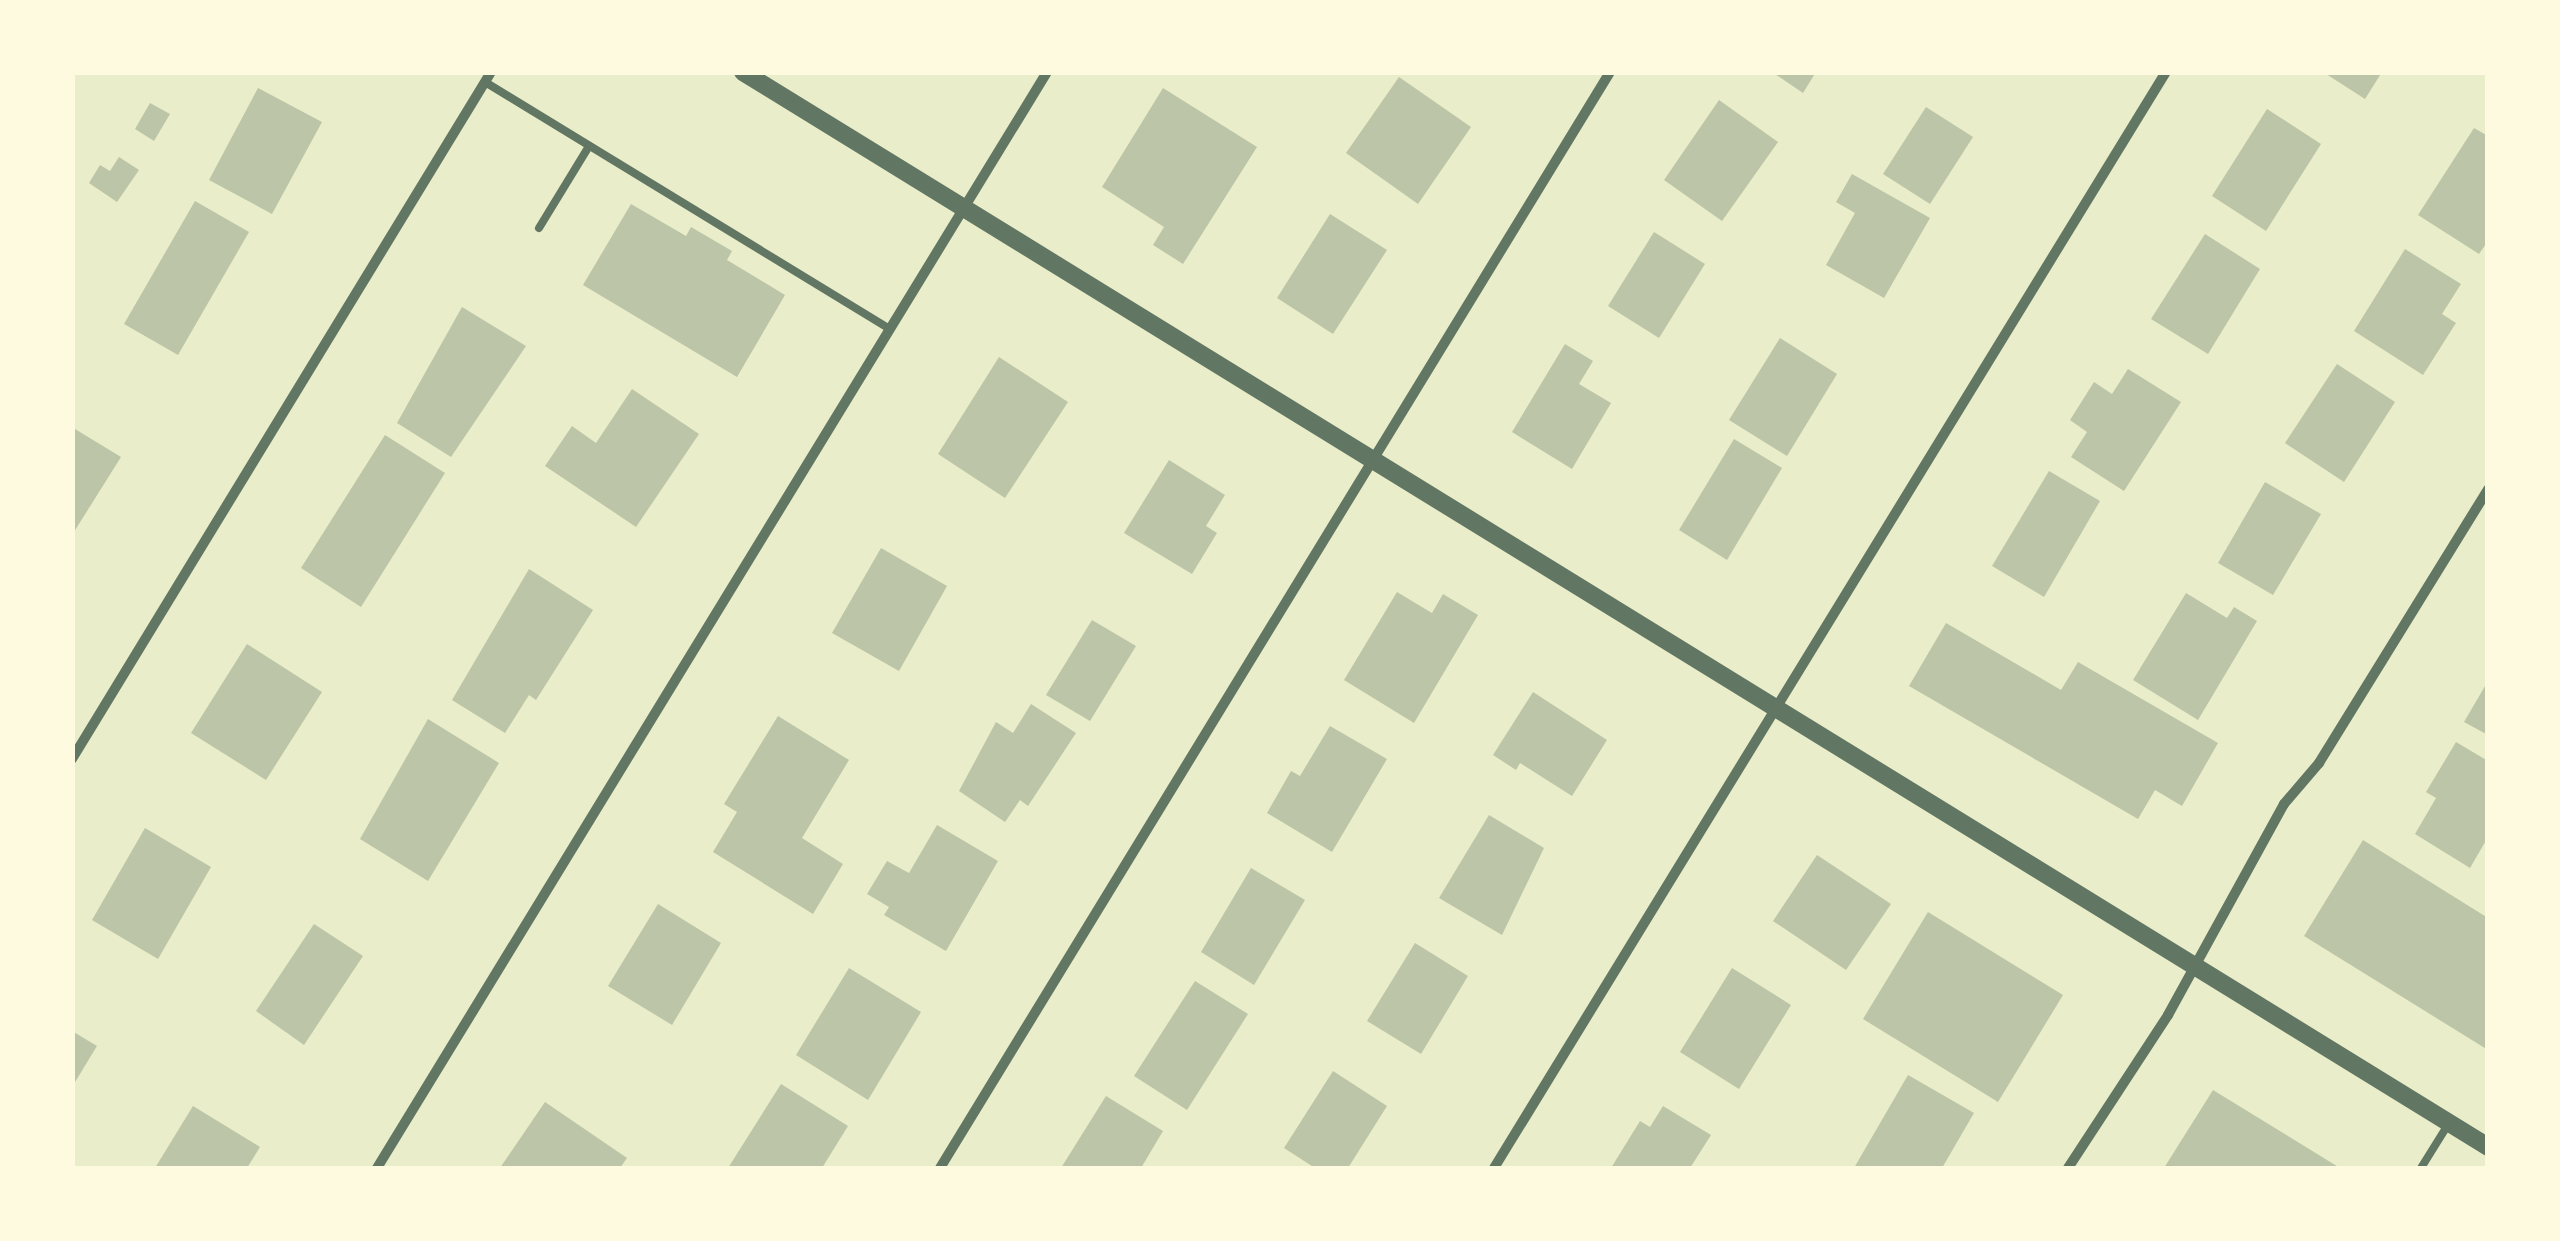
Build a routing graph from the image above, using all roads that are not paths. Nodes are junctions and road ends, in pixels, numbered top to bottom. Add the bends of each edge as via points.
1 (742, 72) edge
2 (1047, 72) edge
3 (1610, 72) edge
4 (2166, 72) edge
5 (488, 77) edge
6 (588, 146) junction
7 (963, 209) junction
8 (539, 228) dead end
9 (890, 328) junction
10 (1370, 460) junction
11 (2488, 489) edge
12 (1774, 709) junction
13 (72, 759) edge
14 (2192, 967) junction
15 (2449, 1123) junction
16 (2488, 1147) edge
17 (377, 1168) edge
18 (940, 1168) edge
19 (1494, 1168) edge
20 (2068, 1168) edge
21 (2421, 1168) edge

1 - 7 street
2 - 7 street
3 - 10 street
4 - 12 street
5 - 6 lane
5 - 13 street
6 - 8 lane
6 - 9 lane
7 - 9 street
7 - 10 street
9 - 17 street
10 - 12 street
10 - 18 street
11 - 14 street via 2319,763 2284,804
12 - 14 street
12 - 19 street
14 - 15 street
14 - 20 street
15 - 16 street
15 - 21 lane

